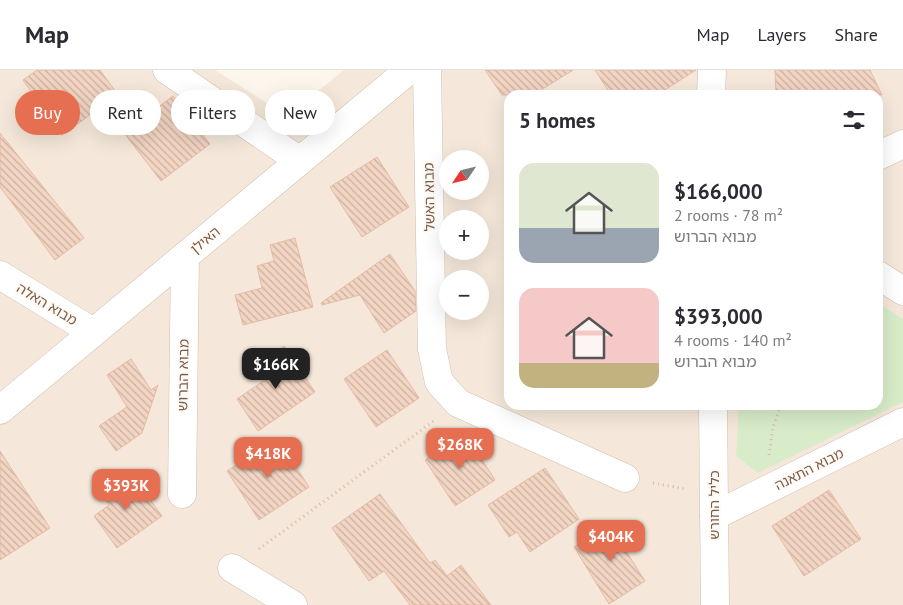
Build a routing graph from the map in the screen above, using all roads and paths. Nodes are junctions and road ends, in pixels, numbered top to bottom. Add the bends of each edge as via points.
1 (167, 70) edge
2 (409, 70) edge
3 (427, 70) edge
4 (903, 144) edge
5 (883, 154) edge
6 (300, 161) junction
7 (185, 256) junction
8 (0, 275) edge
9 (883, 278) edge
10 (903, 291) edge
11 (94, 332) junction
12 (458, 403) junction
13 (0, 410) edge
14 (714, 410) edge
15 (779, 410) edge
16 (903, 422) edge
17 (625, 478) joint
18 (765, 491) junction
19 (182, 494) dead end
20 (714, 505) junction
21 (232, 568) joint
22 (293, 605) edge
23 (715, 605) edge

1 - 6 street
2 - 6 street, האילן
3 - 12 street, מבוא האשל via 432,349 439,382
4 - 5 street
6 - 7 street, האילן
7 - 11 street, האילן
7 - 19 street, מבוא הברוש
8 - 11 street, מבוא האלה
9 - 10 street
11 - 13 street, האילן
12 - 17 street, מבוא האשל
12 - 21 path
14 - 20 street, כליל החורש
15 - 18 path via 773,427
16 - 18 street, מבוא התאנה
17 - 20 path
18 - 20 street, מבוא התאנה
20 - 23 street, כליל החורש
21 - 22 street

